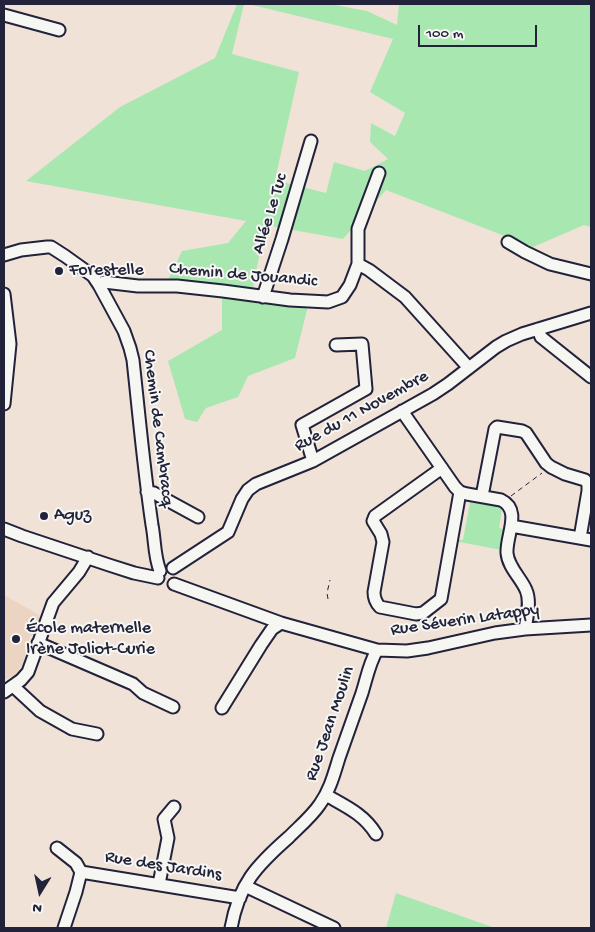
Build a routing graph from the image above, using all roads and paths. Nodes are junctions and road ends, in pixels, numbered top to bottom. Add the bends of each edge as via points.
1 (4, 15) edge
2 (58, 30) dead end
3 (311, 141) dead end
4 (379, 173) dead end
5 (508, 242) dead end
6 (4, 255) edge
7 (358, 264) junction
8 (591, 274) edge
9 (99, 285) junction
10 (4, 294) edge
11 (263, 297) junction
12 (591, 313) edge
13 (538, 329) junction
14 (336, 345) dead end
15 (470, 368) junction
16 (591, 377) edge
17 (4, 404) edge
18 (402, 411) junction
19 (313, 461) junction
20 (551, 467) junction
21 (442, 468) junction
22 (147, 492) junction
23 (460, 492) junction
24 (482, 496) junction
25 (505, 502) junction
26 (198, 517) dead end
27 (511, 526) junction
28 (4, 529) edge
29 (586, 539) edge
30 (88, 557) junction
31 (173, 568) junction
32 (159, 574) junction
33 (330, 580) dead end
34 (174, 584) junction
35 (328, 599) dead end
36 (281, 623) junction
37 (591, 625) edge
38 (525, 629) junction
39 (38, 643) junction
40 (377, 650) junction
41 (8, 689) edge
42 (173, 707) dead end
43 (222, 708) dead end
44 (97, 734) dead end
45 (326, 795) junction
46 (174, 807) dead end
47 (376, 834) dead end
48 (57, 848) dead end
49 (81, 872) junction
50 (159, 884) junction
51 (245, 886) junction
52 (240, 898) junction
53 (64, 928) edge
54 (232, 928) edge
55 (334, 928) edge

1 - 2 street
3 - 11 street, Allée Le Tuc
4 - 7 street via 358,229
5 - 8 street via 550,264
6 - 9 street, Chemin de Cambracq via 51,248 93,276
7 - 11 street, Chemin de Jouandic via 342,297 328,302
7 - 15 street via 405,296
9 - 11 street, Chemin de Jouandic via 104,282 177,286
9 - 22 street, Chemin de Cambracq via 130,348
10 - 17 street via 10,344
12 - 13 street, Rue du 11 Novembre
13 - 15 street, Rue du 11 Novembre via 506,341
13 - 16 street via 546,342
14 - 19 street via 362,344 366,389 302,425
15 - 18 street, Rue du 11 Novembre
18 - 19 street, Rue du 11 Novembre
18 - 21 street
19 - 31 street, Rue du 11 Novembre via 248,490 228,532
20 - 24 street via 526,433 497,427
20 - 25 path
20 - 29 street via 588,484
21 - 23 street
21 - 23 street via 373,518 382,542 374,592 374,599 380,607 416,614 423,613 441,599
22 - 26 street
22 - 32 street, Chemin de Cambracq
23 - 24 street
24 - 25 street
25 - 27 street via 510,506
27 - 29 street
27 - 38 street via 507,556 527,592
28 - 30 street
30 - 32 street via 134,572
30 - 39 street via 53,603
31 - 32 street via 166,567
31 - 34 street via 177,574
32 - 34 street via 162,584
33 - 35 path
34 - 36 street, Rue Séverin Latappy
36 - 40 street, Rue Séverin Latappy
36 - 43 street via 272,629
37 - 38 street, Rue Séverin Latappy
38 - 40 street, Rue Séverin Latappy via 407,651
39 - 41 street via 28,672
39 - 42 street via 133,684 142,693
40 - 45 street, Rue Jean Moulin
41 - 44 street via 72,729
45 - 47 street via 365,819
45 - 51 street, Rue Jean Moulin via 304,823 263,860
46 - 50 street via 164,819 168,838
48 - 49 street via 76,863
49 - 50 street, Rue des Jardins
49 - 53 street
50 - 52 street, Rue des Jardins
51 - 52 street, Rue Jean Moulin
51 - 55 street
52 - 54 street, Rue Jean Moulin

